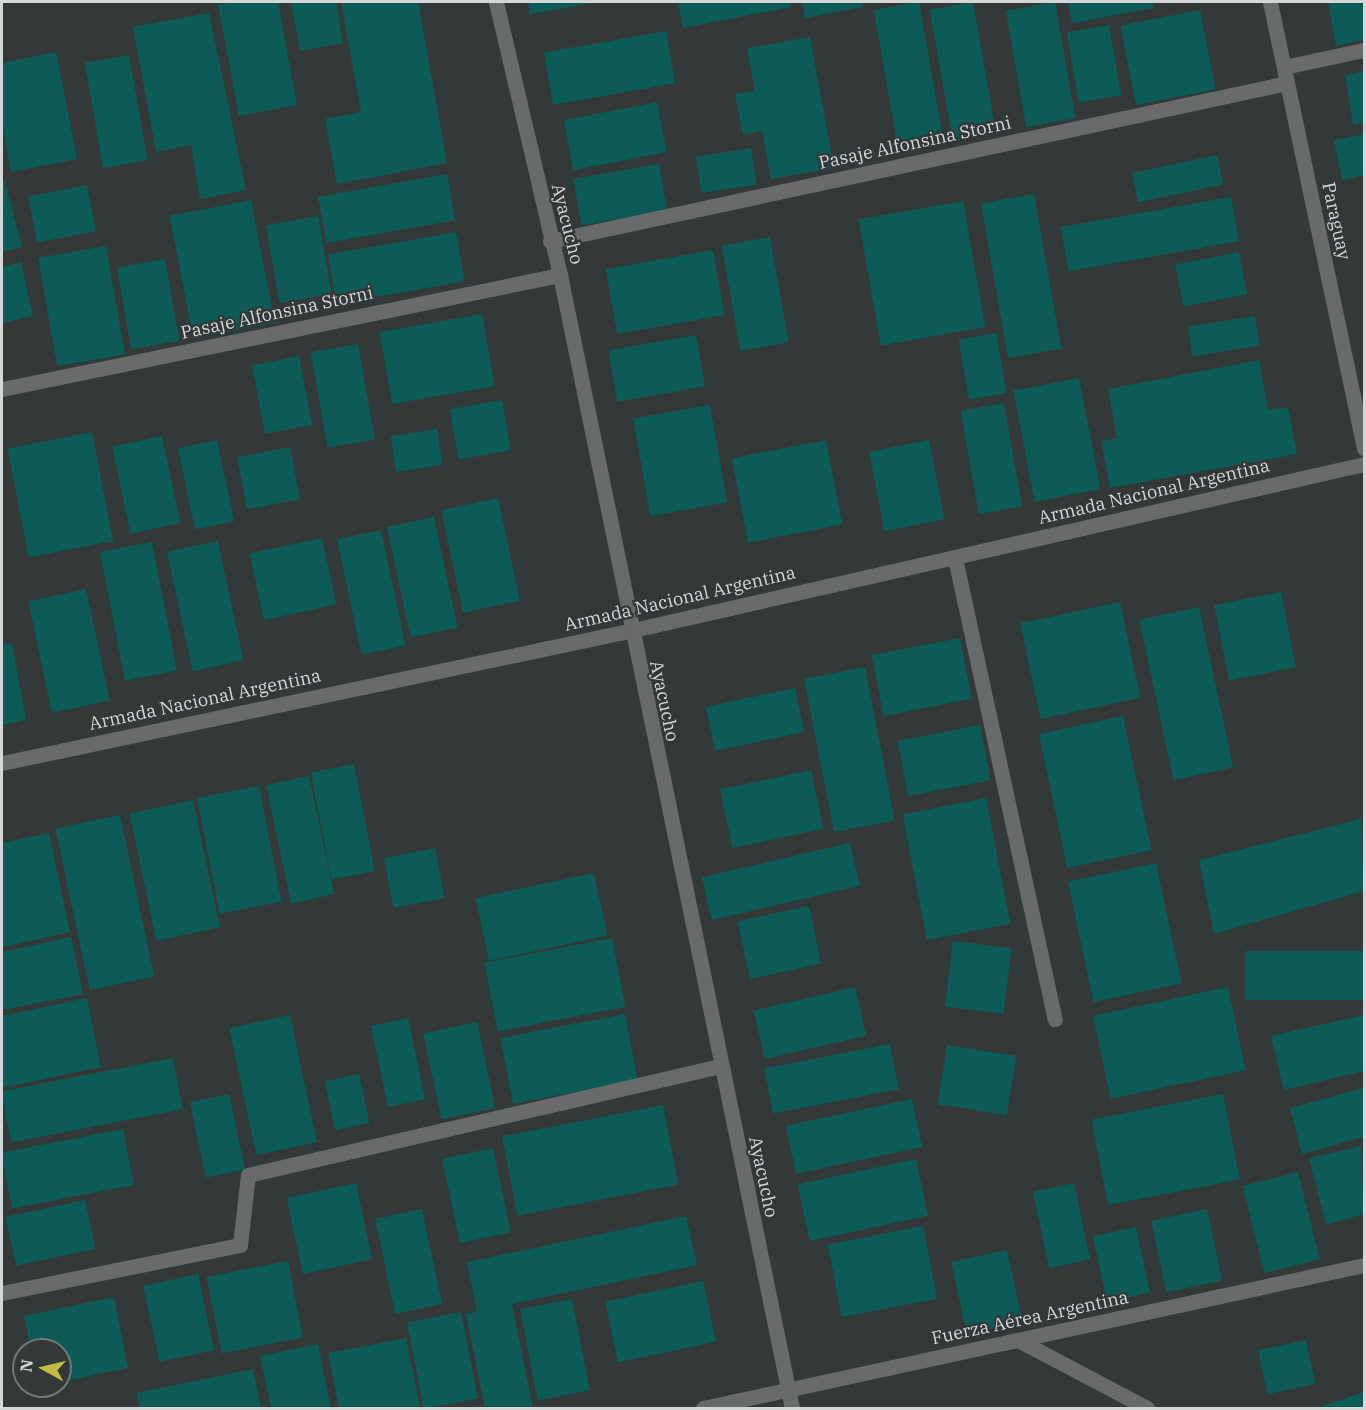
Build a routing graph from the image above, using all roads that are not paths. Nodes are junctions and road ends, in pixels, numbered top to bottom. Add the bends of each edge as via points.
1 (496, 2) edge
2 (1270, 2) edge
3 (1365, 50) edge
4 (1284, 67) junction
5 (1287, 83) junction
6 (550, 241) junction
7 (560, 275) junction
8 (2, 389) edge
9 (1365, 448) edge
10 (1365, 464) edge
11 (955, 558) junction
12 (629, 631) junction
13 (2, 763) edge
14 (1055, 1019) dead end
15 (720, 1066) junction
16 (1365, 1265) edge
17 (2, 1293) edge
18 (1018, 1340) junction
19 (788, 1390) junction
20 (703, 1408) edge
21 (792, 1408) edge
22 (1147, 1408) edge

1 - 6 street, Ayacucho
2 - 4 street, Paraguay
3 - 4 street
4 - 5 street, Paraguay
5 - 6 street, Pasaje Alfonsina Storni
5 - 9 street, Paraguay
6 - 7 street, Ayacucho
7 - 8 street, Pasaje Alfonsina Storni
7 - 12 street, Ayacucho
10 - 11 street, Armada Nacional Argentina
11 - 12 street, Armada Nacional Argentina
11 - 14 street
12 - 13 street, Armada Nacional Argentina
12 - 15 street, Ayacucho
15 - 17 street via 248,1175 240,1245
15 - 19 street, Ayacucho
16 - 18 street, Fuerza Aérea Argentina
18 - 19 street, Fuerza Aérea Argentina
18 - 22 street
19 - 20 street, Fuerza Aérea Argentina
19 - 21 street, Ayacucho

